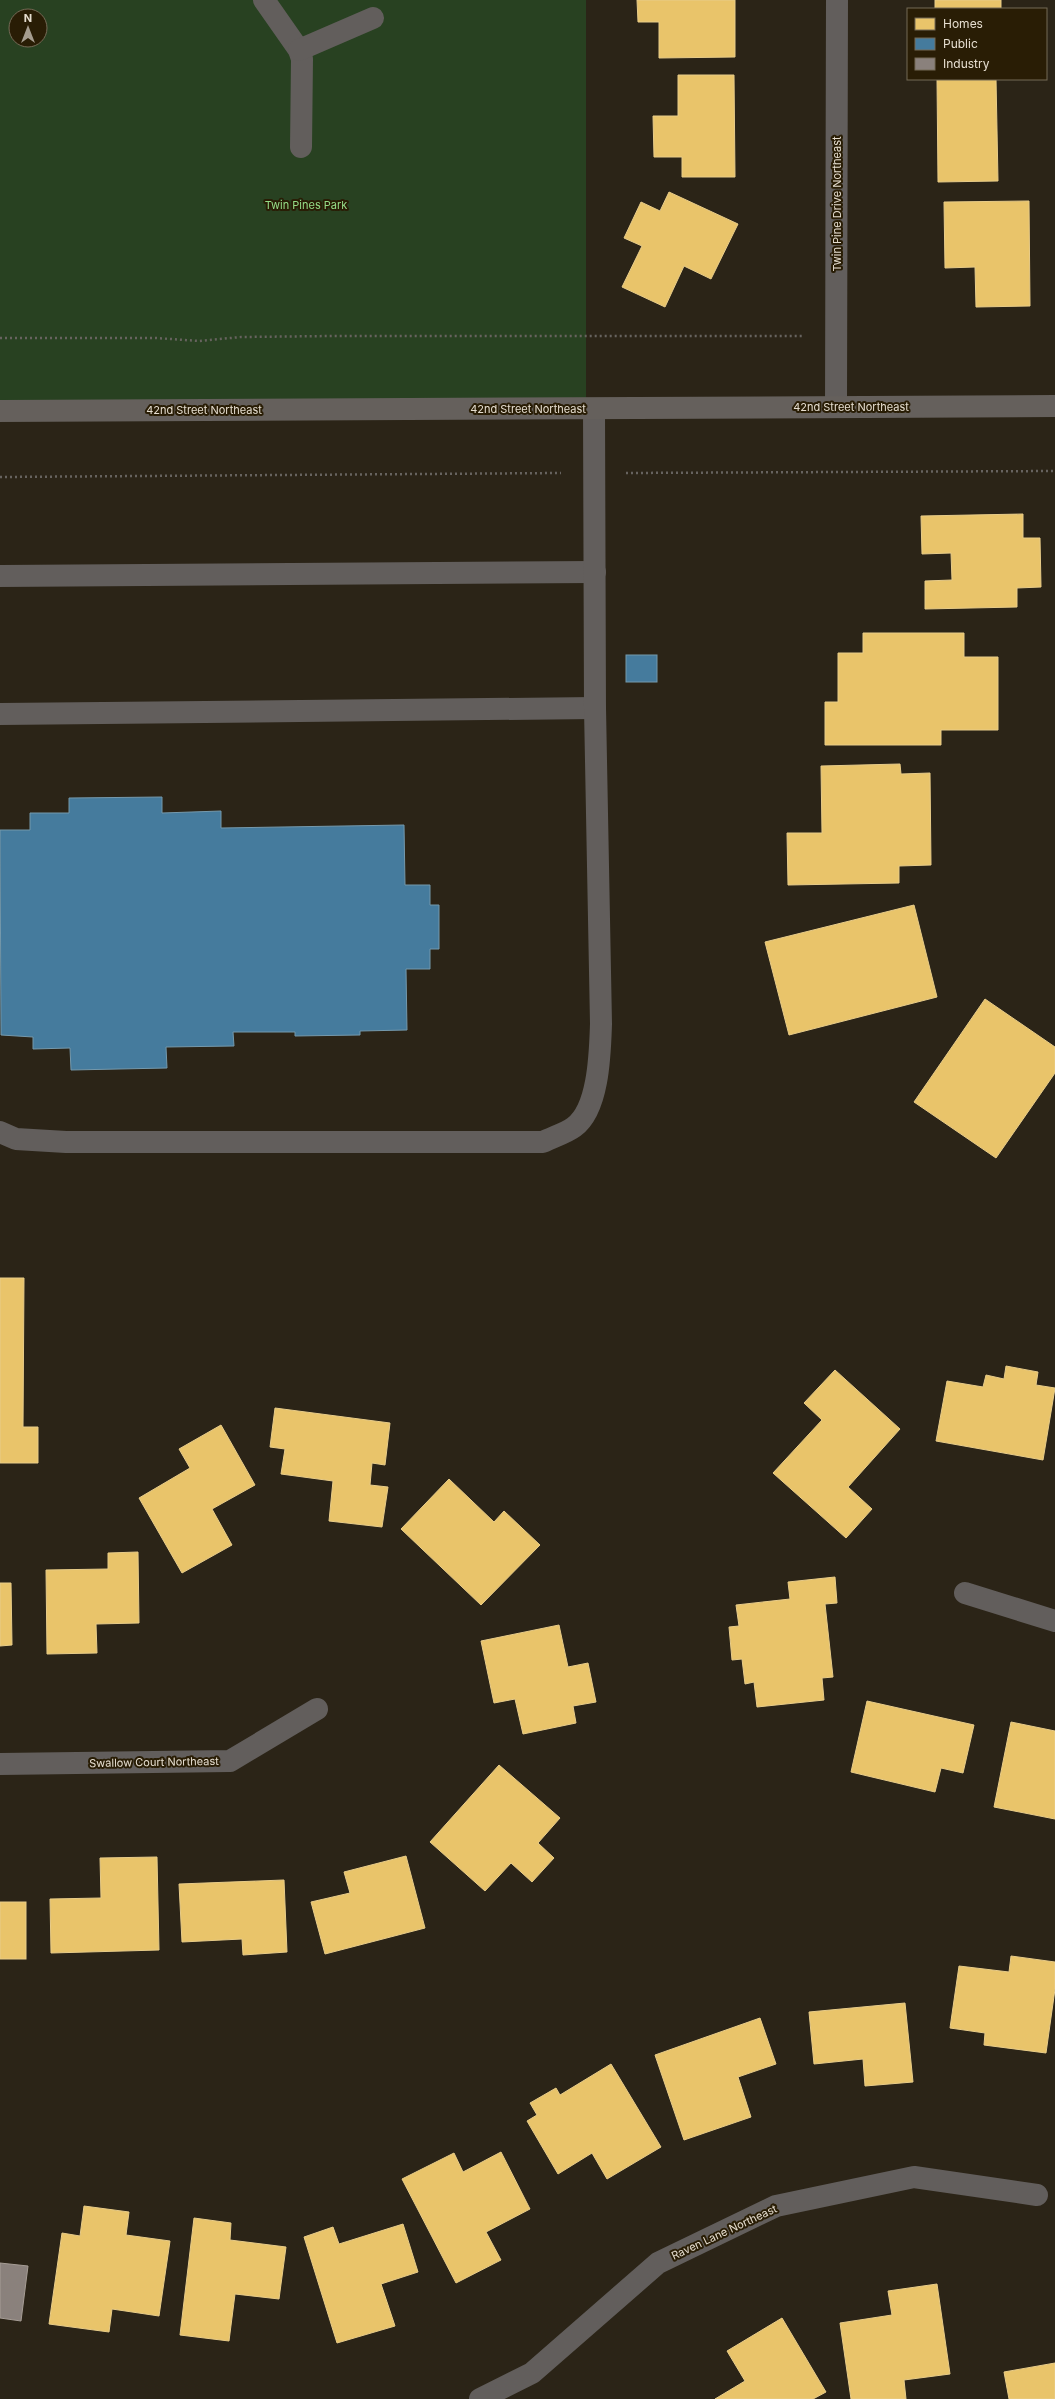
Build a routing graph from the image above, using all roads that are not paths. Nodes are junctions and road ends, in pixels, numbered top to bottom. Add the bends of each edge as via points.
1 (264, 0) edge
2 (837, 0) edge
3 (373, 18) dead end
4 (299, 50) junction
5 (301, 148) dead end
6 (1055, 406) edge
7 (836, 407) junction
8 (594, 409) junction
9 (0, 411) edge
10 (595, 572) junction
11 (0, 576) edge
12 (595, 708) junction
13 (0, 714) edge
14 (0, 1132) edge
15 (965, 1593) dead end
16 (1055, 1621) edge
17 (317, 1709) dead end
18 (0, 1764) edge
19 (1037, 2195) dead end
20 (480, 2399) edge

1 - 4 street
2 - 7 street, Twin Pine Drive Northeast
3 - 4 street
4 - 5 street via 302,59
6 - 7 main road, 42nd Street Northeast
7 - 8 main road, 42nd Street Northeast
8 - 9 main road, 42nd Street Northeast
8 - 10 street
10 - 11 street
10 - 12 street
12 - 13 street
12 - 14 street via 601,1024 599,1065 591,1102 575,1127 543,1142 66,1142 16,1139
15 - 16 street
17 - 18 street, Swallow Court Northeast via 230,1761
19 - 20 street, Raven Lane Northeast via 914,2177 776,2206 658,2263 532,2373

